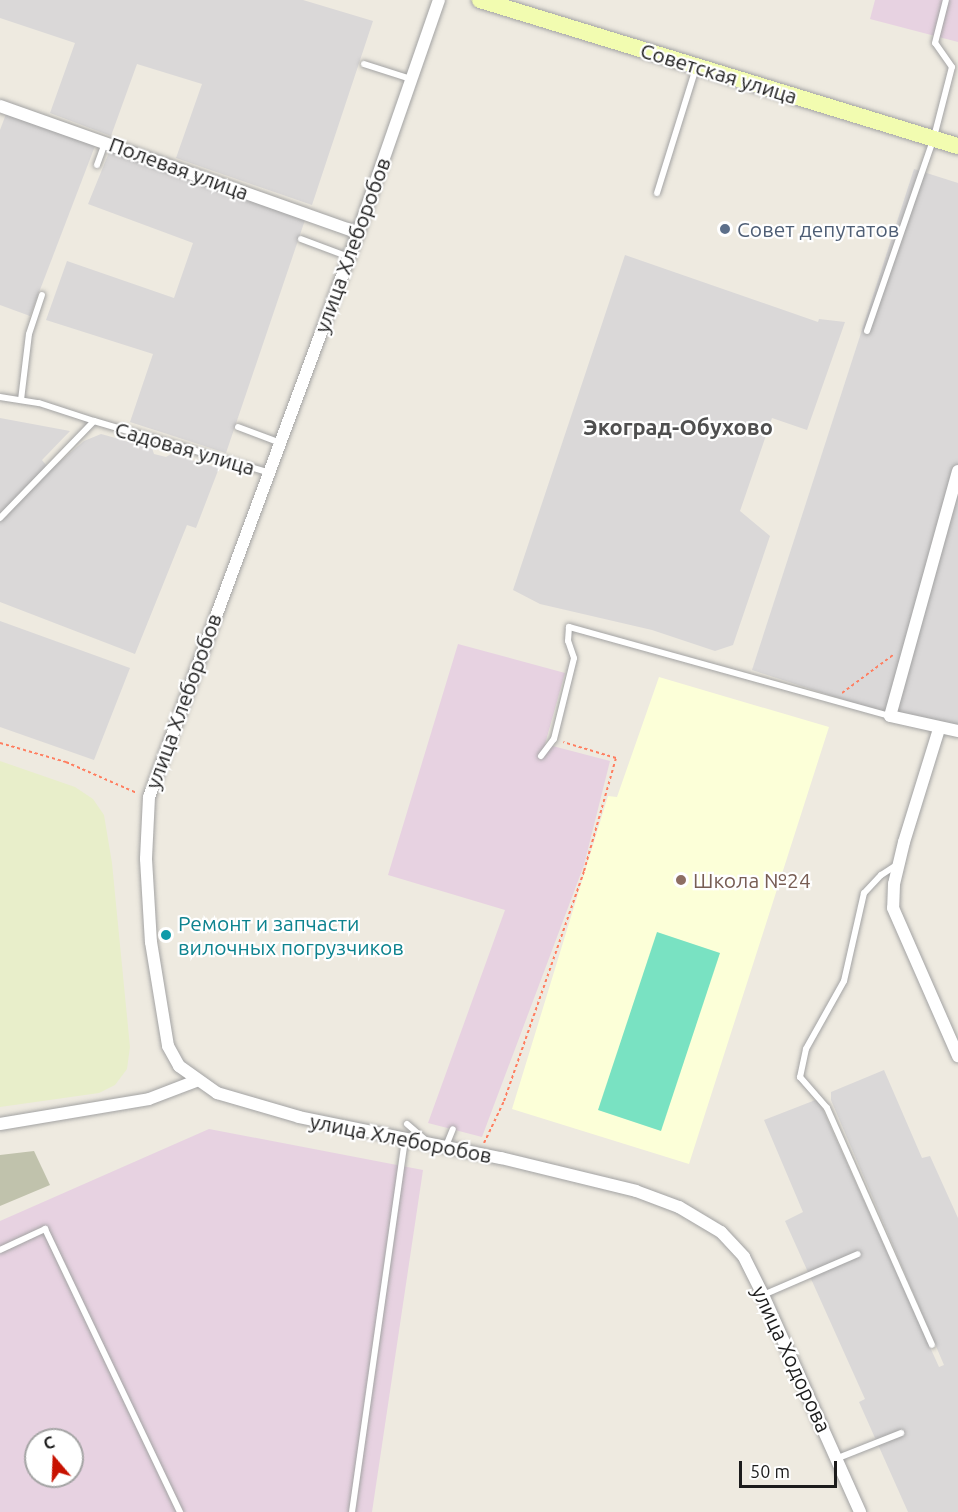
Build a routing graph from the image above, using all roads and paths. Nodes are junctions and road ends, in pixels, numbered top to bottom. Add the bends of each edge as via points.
1 (439, 0) edge
2 (480, 0) edge
3 (946, 0) edge
4 (364, 64) dead end
5 (696, 66) junction
6 (411, 79) junction
7 (0, 106) edge
8 (934, 137) junction
9 (105, 142) junction
10 (958, 146) edge
11 (97, 165) dead end
12 (657, 193) dead end
13 (358, 232) junction
14 (301, 239) dead end
15 (349, 257) junction
16 (42, 295) dead end
17 (867, 331) dead end
18 (0, 396) edge
19 (21, 400) junction
20 (94, 421) junction
21 (238, 427) dead end
22 (278, 442) junction
23 (958, 471) edge
24 (267, 472) junction
25 (0, 518) edge
26 (910, 643) junction
27 (833, 700) junction
28 (891, 716) junction
29 (939, 729) junction
30 (958, 731) edge
31 (554, 740) junction
32 (0, 743) edge
33 (541, 756) dead end
34 (148, 797) junction
35 (899, 864) junction
36 (958, 1056) edge
37 (196, 1081) junction
38 (0, 1124) edge
39 (406, 1124) dead end
40 (453, 1129) dead end
41 (405, 1139) junction
42 (428, 1143) junction
43 (446, 1147) junction
44 (479, 1154) junction
45 (703, 1221) joint
46 (0, 1250) edge
47 (858, 1254) dead end
48 (763, 1294) junction
49 (932, 1345) dead end
50 (902, 1433) dead end
51 (838, 1458) junction
52 (180, 1512) edge
53 (352, 1512) edge
54 (860, 1512) edge

1 - 6 street, улица Хлеборобов
2 - 5 main road, Советская улица
3 - 8 lane via 935,44 952,67
4 - 6 lane
5 - 8 main road, Советская улица
5 - 12 lane
6 - 13 street, улица Хлеборобов
7 - 9 street, Полевая улица
8 - 10 main road, Советская улица
8 - 17 lane
9 - 11 lane
9 - 13 street, Полевая улица
13 - 15 street, улица Хлеборобов
14 - 15 lane
15 - 22 street, улица Хлеборобов
16 - 19 lane via 29,334
18 - 19 lane
19 - 20 lane
20 - 24 lane, Садовая улица
20 - 25 lane, Садовая улица
21 - 22 lane
22 - 24 street, улица Хлеборобов
23 - 26 street
24 - 34 street, улица Хлеборобов
26 - 27 path
26 - 28 street
27 - 28 lane
27 - 31 lane via 569,627 568,641 574,658
28 - 29 street
29 - 30 street
29 - 35 street
31 - 33 lane
31 - 44 path via 616,758 584,871 504,1101
32 - 34 path via 66,762
34 - 37 street, улица Хлеборобов via 146,859 159,1009 168,1046 179,1066
35 - 36 street via 893,908
35 - 49 lane via 881,874 864,893 844,981 806,1049 800,1077 827,1108
37 - 38 street via 149,1099
37 - 41 street, улица Хлеборобов via 217,1094 299,1117
39 - 42 lane
40 - 43 lane
41 - 42 street, улица Хлеборобов
41 - 53 lane
42 - 43 street, улица Хлеборобов
43 - 44 street, улица Хлеборобов
44 - 45 street, улица Хлеборобов via 636,1191
45 - 48 street, улица Ходорова via 721,1232 744,1257
46 - 52 lane via 45,1229
47 - 48 lane
48 - 51 street, улица Ходорова
50 - 51 lane
51 - 54 street, улица Ходорова

